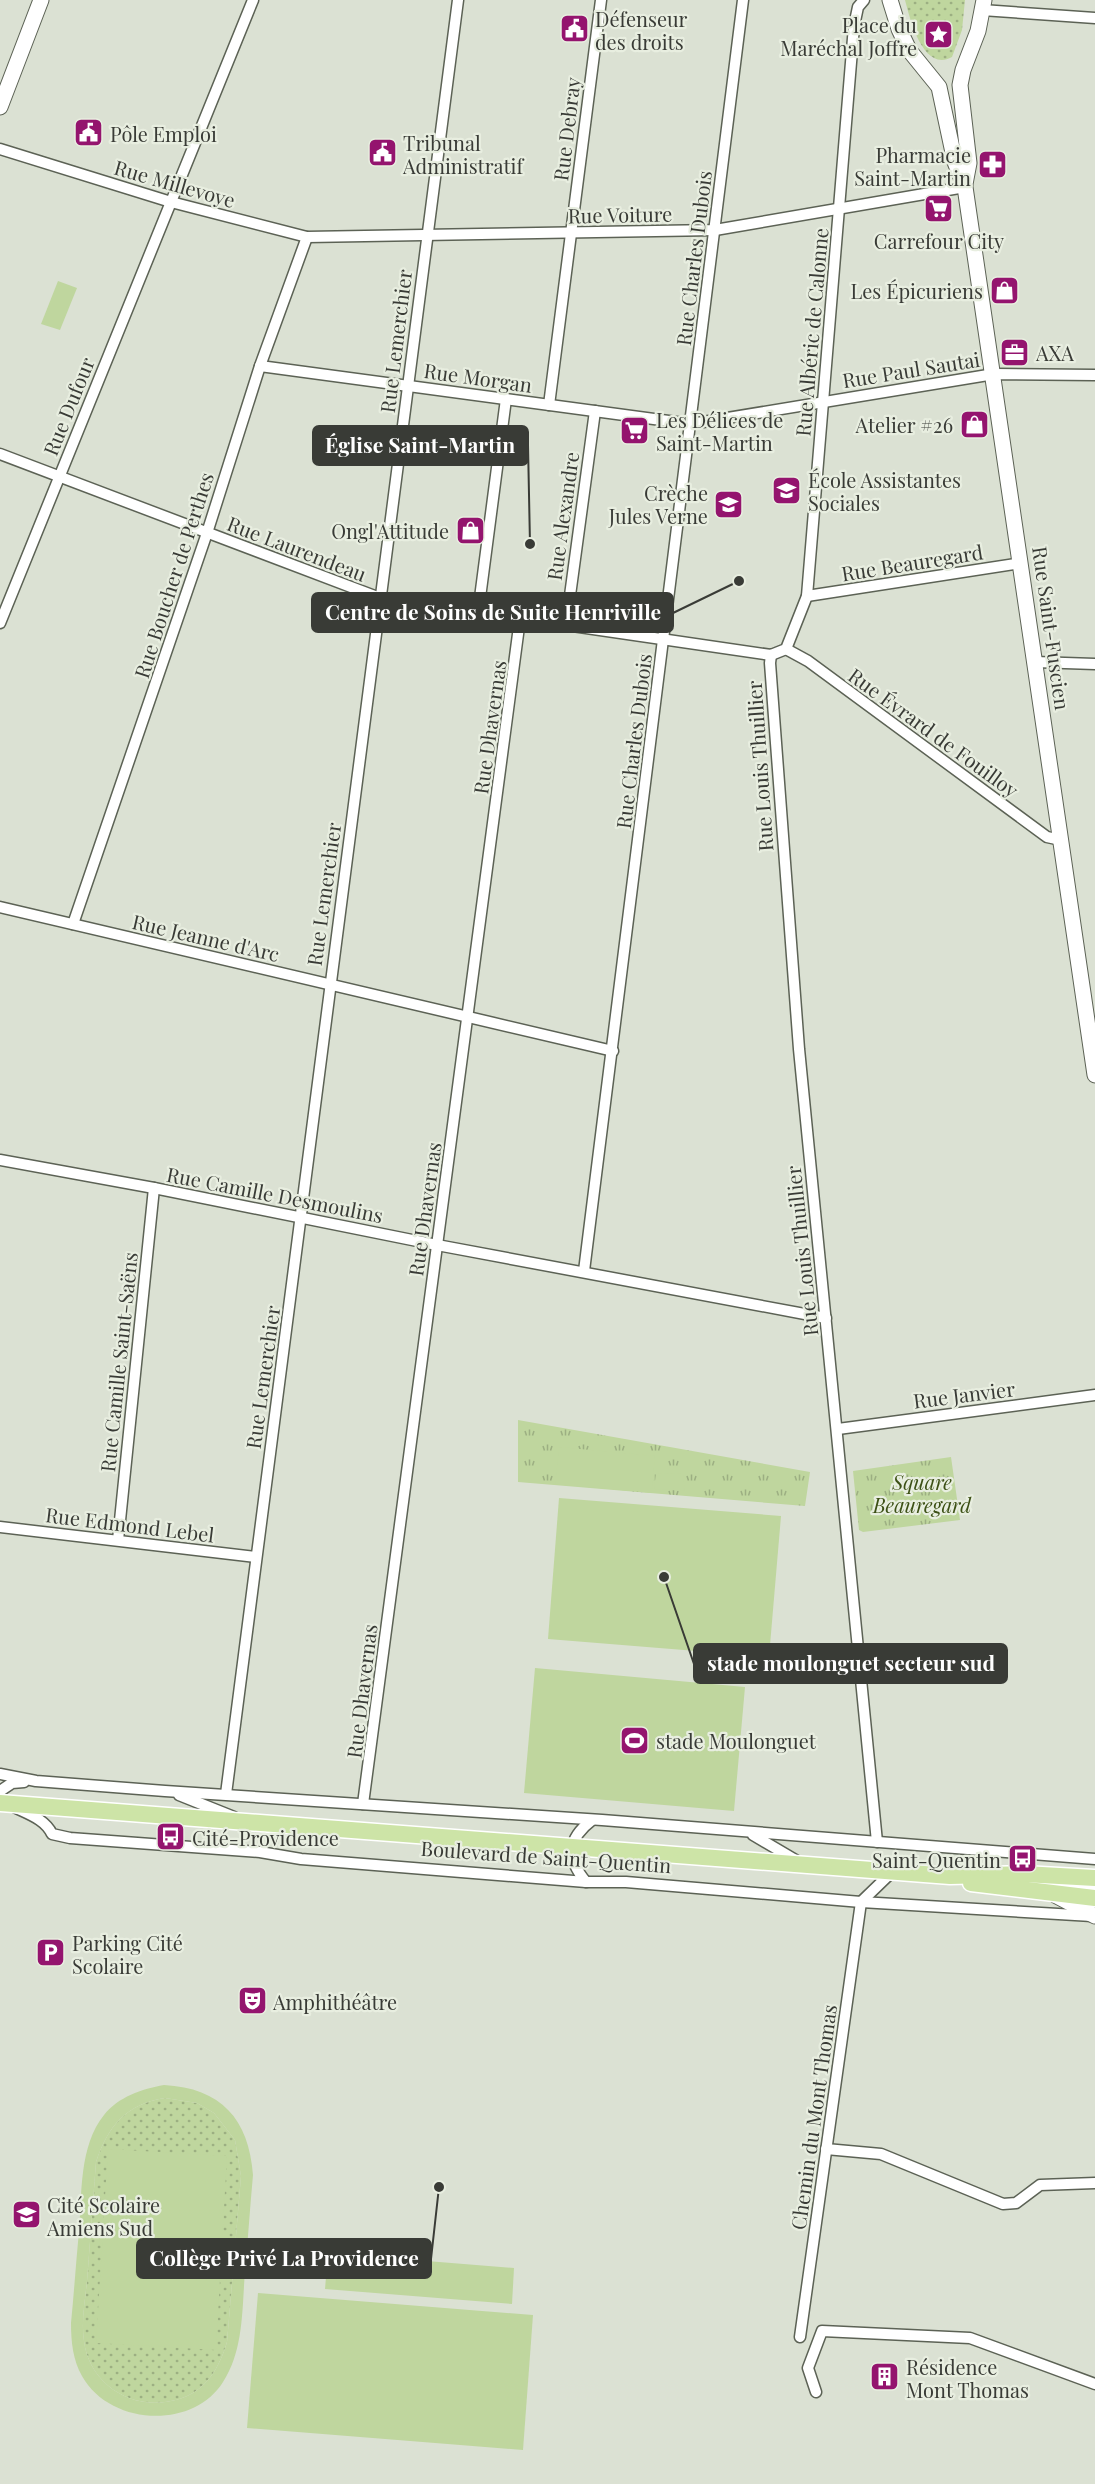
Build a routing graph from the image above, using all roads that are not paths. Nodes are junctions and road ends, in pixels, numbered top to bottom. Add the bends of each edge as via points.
1 (41, 0) edge
2 (253, 0) edge
3 (458, 0) edge
4 (601, 0) edge
5 (743, 0) edge
6 (891, 0) edge
7 (862, 1) edge
8 (983, 5) edge
9 (1095, 18) edge
10 (963, 70) junction
11 (929, 73) junction
12 (0, 107) edge
13 (0, 149) edge
14 (965, 187) junction
15 (171, 202) junction
16 (839, 209) junction
17 (715, 230) junction
18 (571, 233) junction
19 (426, 235) junction
20 (307, 237) junction
21 (260, 366) junction
22 (994, 374) junction
23 (1095, 375) edge
24 (408, 386) junction
25 (506, 399) junction
26 (824, 402) junction
27 (549, 405) junction
28 (595, 411) junction
29 (691, 424) junction
30 (0, 454) edge
31 (59, 476) junction
32 (207, 532) junction
33 (1021, 563) junction
34 (807, 596) junction
35 (380, 598) junction
36 (478, 613) junction
37 (520, 619) junction
38 (0, 623) edge
39 (566, 625) junction
40 (664, 639) junction
41 (786, 649) junction
42 (771, 655) junction
43 (1035, 662) junction
44 (1095, 664) edge
45 (1061, 840) junction
46 (0, 907) edge
47 (73, 924) junction
48 (329, 984) junction
49 (1090, 1010) edge
50 (468, 1016) junction
51 (614, 1051) junction
52 (1095, 1075) edge
53 (0, 1160) edge
54 (154, 1188) junction
55 (302, 1218) junction
56 (437, 1245) junction
57 (584, 1271) junction
58 (826, 1318) junction
59 (1095, 1395) edge
60 (838, 1429) junction
61 (0, 1527) edge
62 (118, 1540) junction
63 (256, 1557) junction
64 (0, 1774) edge
65 (36, 1781) junction
66 (165, 1791) junction
67 (226, 1794) junction
68 (2, 1799) edge
69 (363, 1804) junction
70 (592, 1820) junction
71 (245, 1822) junction
72 (744, 1832) junction
73 (877, 1842) junction
74 (572, 1847) junction
75 (1095, 1858) edge
76 (804, 1865) junction
77 (892, 1872) junction
78 (950, 1876) junction
79 (1095, 1878) edge
80 (586, 1882) junction
81 (1095, 1889) edge
82 (1049, 1892) junction
83 (1095, 1898) edge
84 (861, 1902) junction
85 (1095, 1916) edge
86 (826, 2149) junction
87 (1095, 2182) edge
88 (800, 2337) dead end
89 (1095, 2384) edge
90 (816, 2392) dead end

1 - 12 main road
2 - 15 street, Rue Dufour
3 - 19 street, Rue Lemerchier
4 - 18 street, Rue Debray
5 - 17 street, Rue Charles Dubois
6 - 11 main road via 909,50
7 - 16 street, Rue Albéric de Calonne via 854,26
8 - 9 street
8 - 10 main road via 974,46
10 - 11 main road via 948,76
10 - 14 main road, Rue Saint-Fuscien via 960,85 969,163
11 - 14 main road, Rue Saint-Fuscien via 939,87 955,162
13 - 15 street, Rue Millevoye
14 - 16 street, Rue Voiture
14 - 22 main road, Rue Saint-Fuscien
15 - 20 street, Rue Millevoye
15 - 31 street, Rue Dufour
16 - 17 street, Rue Voiture
16 - 26 street, Rue Albéric de Calonne
17 - 18 street, Rue Voiture
17 - 29 street, Rue Charles Dubois
18 - 19 street, Rue Voiture
18 - 27 street, Rue Debray
19 - 20 street, Rue Voiture
19 - 24 street, Rue Lemerchier
20 - 21 street, Rue Boucher de Perthes
21 - 24 street, Rue Morgan
21 - 32 street, Rue Boucher de Perthes
22 - 23 street, Rue Paul Sautai
22 - 26 street, Rue Paul Sautai
22 - 33 main road, Rue Saint-Fuscien
24 - 25 street, Rue Morgan
24 - 35 street, Rue Lemerchier
25 - 27 street, Rue Morgan
25 - 36 street
26 - 29 street, Rue Paul Sautai
26 - 34 street, Rue Albéric de Calonne
27 - 28 street, Rue Morgan
28 - 29 street, Rue Morgan
28 - 39 street, Rue Alexandre
29 - 40 street, Rue Charles Dubois
30 - 31 street, Rue Laurendeau
31 - 32 street, Rue Laurendeau
31 - 38 street, Rue Dufour
32 - 35 street, Rue Laurendeau
32 - 47 street, Rue Boucher de Perthes
33 - 34 street, Rue Beauregard
33 - 43 main road, Rue Saint-Fuscien
34 - 41 street, Rue Albéric de Calonne
35 - 36 street, Rue Laurendeau
35 - 48 street, Rue Lemerchier
36 - 37 street, Rue Laurendeau
37 - 39 street, Rue Laurendeau
37 - 50 street, Rue Dhavernas
39 - 40 street, Rue Laurendeau
40 - 42 street, Rue Laurendeau
40 - 51 street, Rue Charles Dubois
41 - 42 street
41 - 45 street, Rue Évrard de Fouilloy via 808,661 1047,837
42 - 58 street, Rue Louis Thuillier via 789,929
43 - 44 street
43 - 45 main road, Rue Saint-Fuscien
45 - 49 main road, Rue Saint-Fuscien
46 - 47 street, Rue Jeanne d'Arc
47 - 48 street, Rue Jeanne d'Arc
48 - 50 street, Rue Jeanne d'Arc
48 - 55 street, Rue Lemerchier
49 - 52 main road, Rue Saint-Fuscien
50 - 51 street, Rue Jeanne d'Arc
50 - 56 street, Rue Dhavernas
51 - 57 street, Rue Charles Dubois
53 - 54 street, Rue Camille Desmoulins
54 - 55 street, Rue Camille Desmoulins
54 - 62 street, Rue Camille Saint-Saëns
55 - 56 street, Rue Camille Desmoulins
55 - 63 street, Rue Lemerchier
56 - 57 street, Rue Camille Desmoulins
56 - 69 street, Rue Dhavernas
57 - 58 street, Rue Camille Desmoulins
58 - 60 street, Rue Louis Thuillier
59 - 60 street, Rue Janvier
60 - 73 street, Rue Louis Thuillier
61 - 62 street, Rue Edmond Lebel
62 - 63 street, Rue Edmond Lebel
63 - 67 street, Rue Lemerchier
64 - 65 street, Boulevard de Saint-Quentin
65 - 66 street, Boulevard de Saint-Quentin
65 - 68 street via 12,1784
66 - 67 street, Boulevard de Saint-Quentin
66 - 71 street
67 - 69 street, Boulevard de Saint-Quentin
68 - 71 main road, Boulevard de Saint-Quentin
68 - 80 street, Boulevard de Saint-Quentin via 36,1818 51,1834 70,1838
69 - 70 street, Boulevard de Saint-Quentin
70 - 72 street, Boulevard de Saint-Quentin
70 - 74 street via 578,1833
71 - 74 main road, Boulevard de Saint-Quentin
72 - 73 street, Boulevard de Saint-Quentin
72 - 76 street
73 - 75 street, Boulevard de Saint-Quentin
74 - 76 main road, Boulevard de Saint-Quentin
74 - 80 street via 572,1861
76 - 77 main road, Boulevard de Saint-Quentin
77 - 78 main road, Boulevard de Saint-Quentin
77 - 84 street
78 - 79 main road, Boulevard de Saint-Quentin via 1024,1874
78 - 82 main road, Boulevard de Saint-Quentin via 974,1884
80 - 84 street, Boulevard de Saint-Quentin
81 - 82 main road via 1066,1887
82 - 83 main road, Boulevard de Saint-Quentin
82 - 85 main road
84 - 85 street, Boulevard de Saint-Quentin
84 - 86 street, Chemin du Mont Thomas
86 - 87 street via 881,2154 1003,2204 1016,2203 1040,2185
86 - 88 street, Chemin du Mont Thomas
89 - 90 street via 970,2338 822,2331 808,2368

